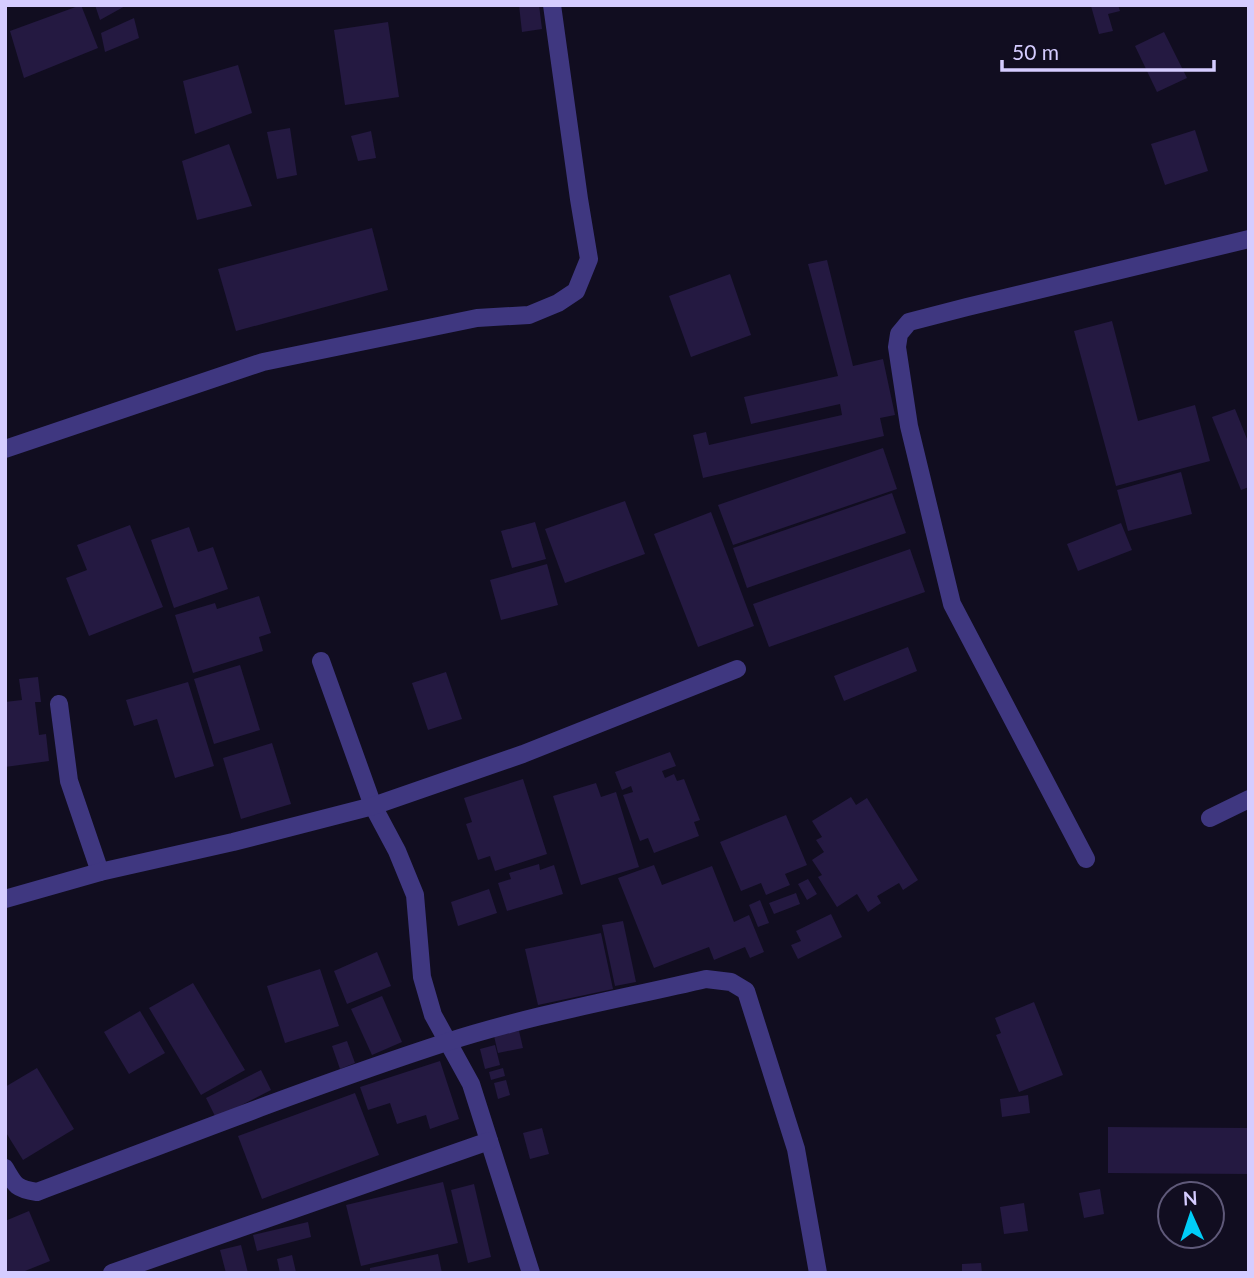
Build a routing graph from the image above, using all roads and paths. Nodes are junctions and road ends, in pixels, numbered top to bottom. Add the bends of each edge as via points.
1 (552, 5) edge
2 (1249, 239) edge
3 (5, 449) edge
4 (321, 661) dead end
5 (737, 669) dead end
6 (59, 704) dead end
7 (1249, 799) edge
8 (373, 806) junction
9 (1210, 818) dead end
10 (1086, 859) dead end
11 (100, 872) junction
12 (5, 899) edge
13 (449, 1042) junction
14 (489, 1141) junction
15 (5, 1168) edge
16 (113, 1273) edge
17 (531, 1273) edge
18 (818, 1273) edge

1 - 3 street via 589,259 576,291 529,314 477,318 263,362
2 - 10 street via 909,322 899,334 909,426 953,604
4 - 8 street
5 - 8 street via 523,754
6 - 11 street via 69,781
7 - 9 street
8 - 11 street
8 - 13 street via 415,895 422,977 433,1015
11 - 12 street
13 - 14 street via 471,1084
13 - 15 street via 37,1192 14,1185
13 - 18 street via 706,979 731,982 746,991 796,1149
14 - 16 street
14 - 17 street

